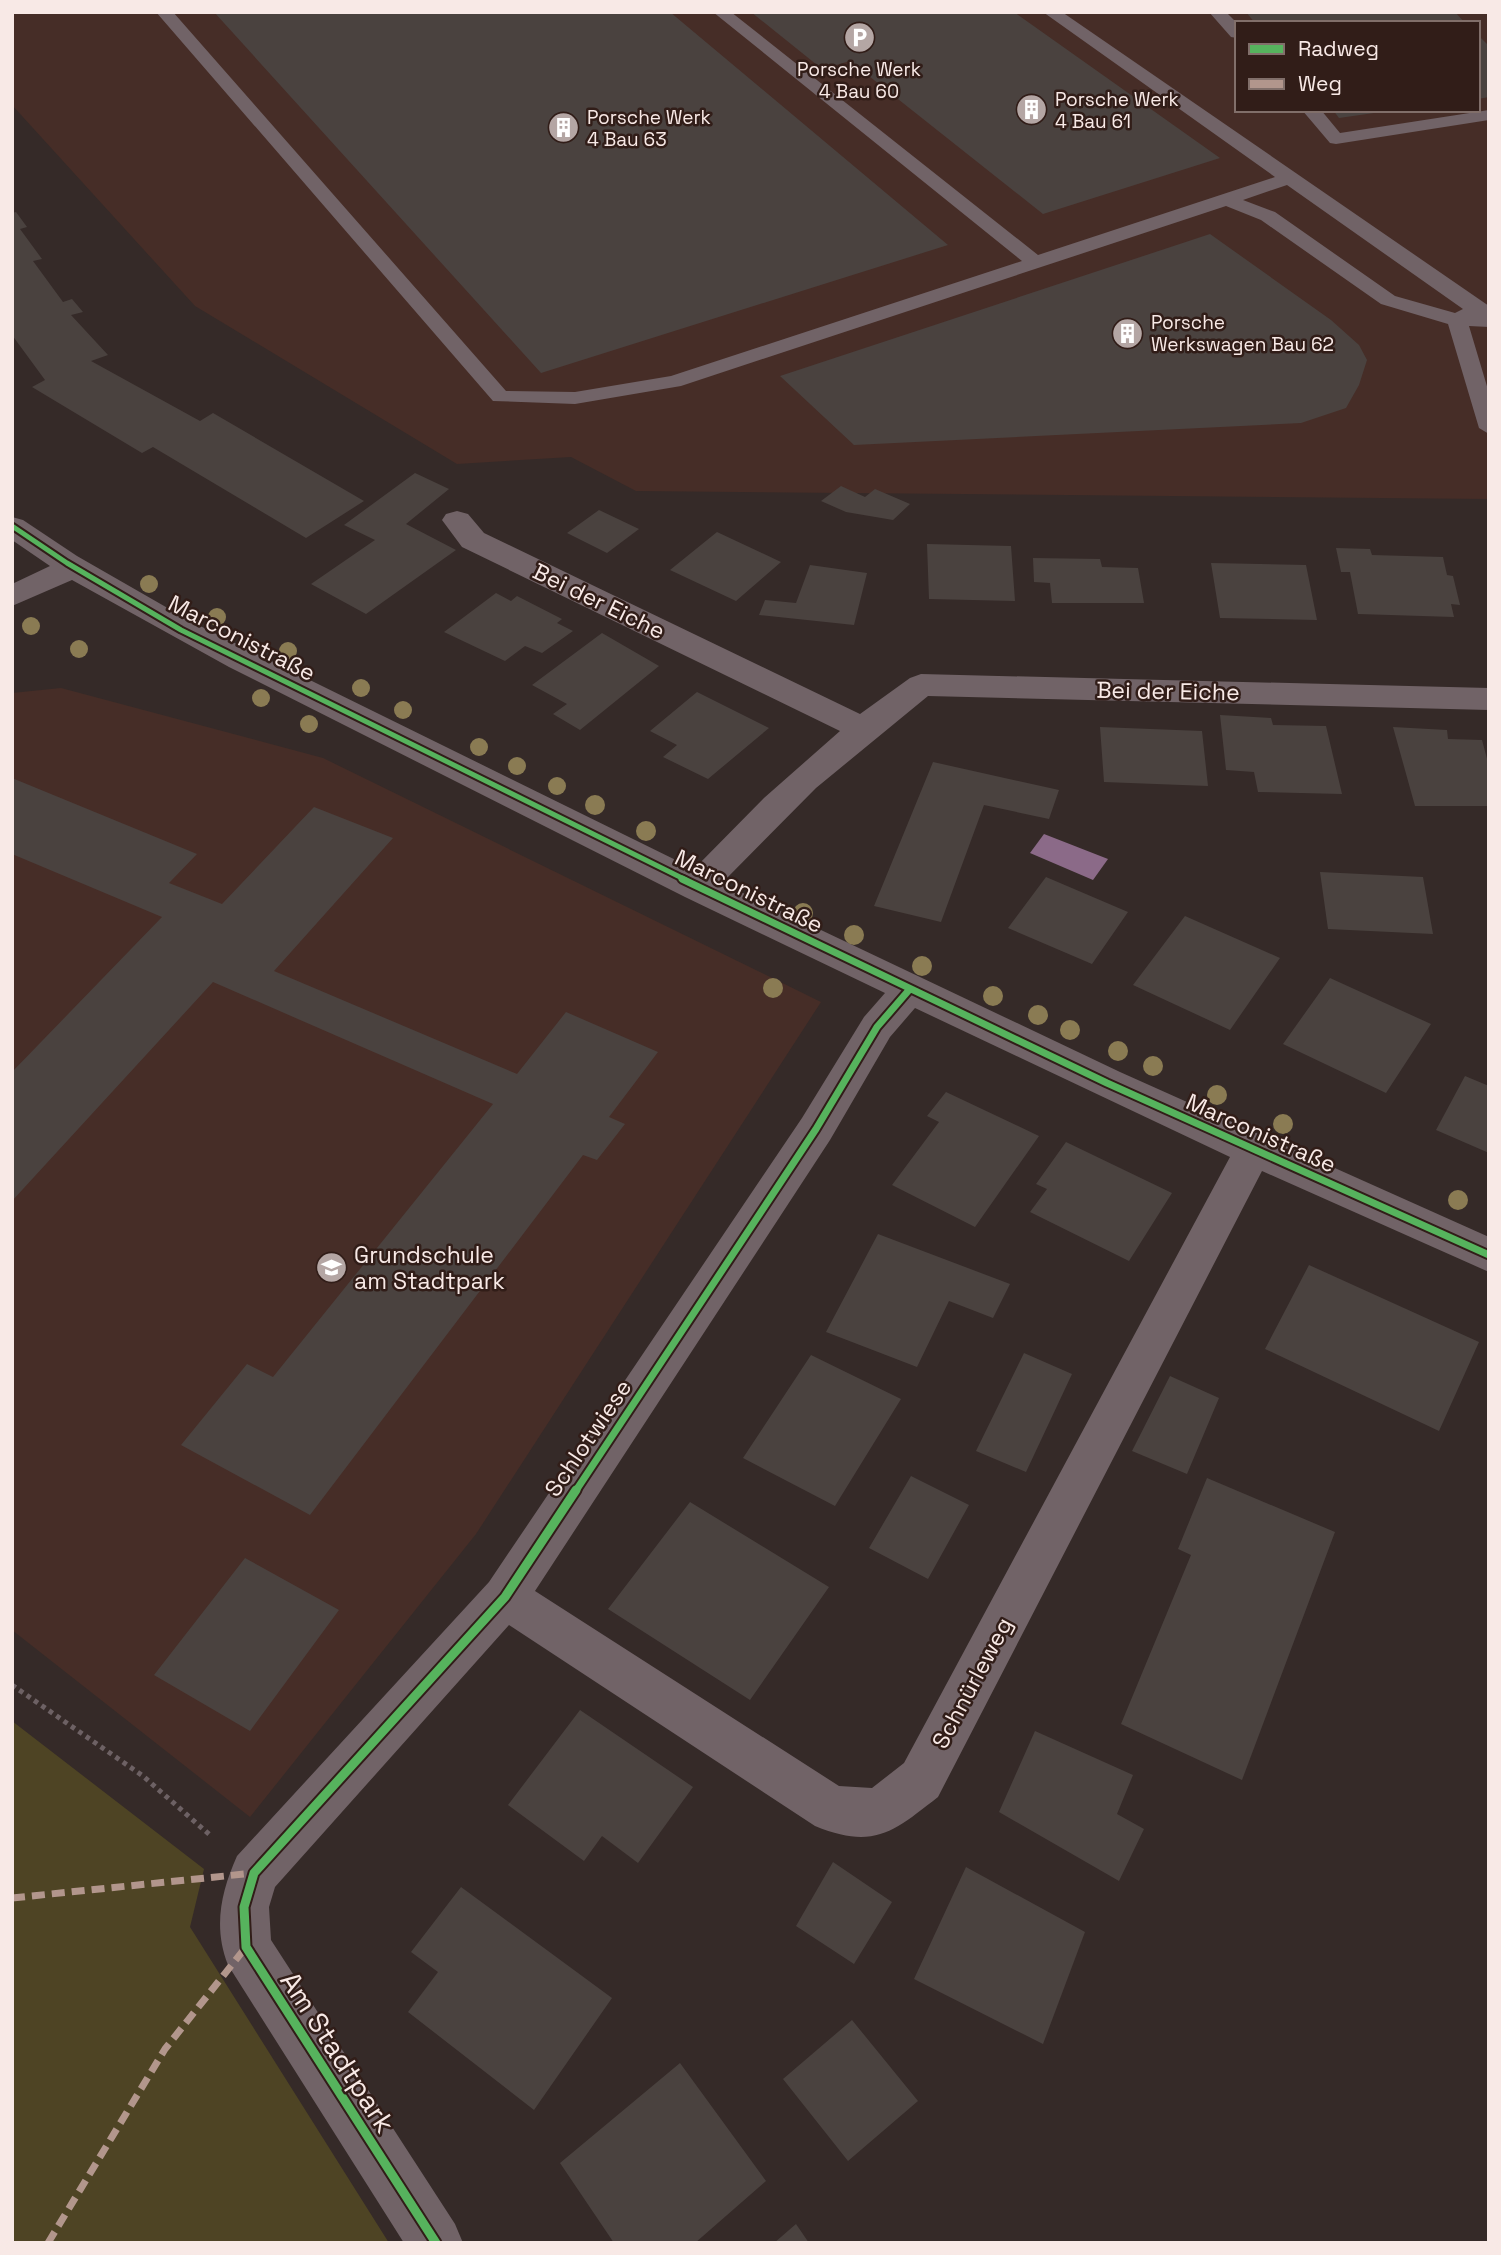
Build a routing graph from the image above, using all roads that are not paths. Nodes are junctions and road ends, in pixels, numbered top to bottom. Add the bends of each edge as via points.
1 (164, 12) edge
2 (721, 12) edge
3 (1051, 12) edge
4 (1217, 12) edge
5 (1235, 31) edge
6 (1313, 112) edge
7 (1489, 115) edge
8 (1288, 179) junction
9 (1225, 199) junction
10 (1035, 262) junction
11 (1485, 314) edge
12 (1457, 320) junction
13 (1489, 428) edge
14 (457, 520) dead end
15 (12, 526) edge
16 (71, 568) junction
17 (12, 596) edge
18 (1489, 699) edge
19 (861, 728) junction
20 (697, 888) junction
21 (909, 989) junction
22 (1252, 1152) junction
23 (1489, 1255) edge
24 (505, 1597) junction
25 (254, 1873) joint
26 (436, 2243) edge

1 - 10 lane via 500,397 575,398 674,382
2 - 10 lane
3 - 8 lane
4 - 5 lane
6 - 7 lane via 1336,139
8 - 9 lane
8 - 11 lane
9 - 10 lane
9 - 12 lane via 1268,216 1388,300
11 - 12 lane
12 - 13 lane
14 - 19 street, Bei der Eiche via 473,540
15 - 16 street, Marconistraße
16 - 17 street
16 - 20 street, Marconistraße via 184,632
18 - 19 street, Bei der Eiche via 921,685
19 - 20 street, Bei der Eiche
20 - 21 street, Marconistraße
21 - 22 street, Marconistraße
21 - 24 street, Schlotwiese via 877,1027 808,1140
22 - 23 street, Marconistraße
22 - 24 street, Schnürleweg via 921,1780 879,1813 832,1809
24 - 25 street, Schlotwiese
25 - 26 street, Am Stadtpark via 244,1907 246,1948

